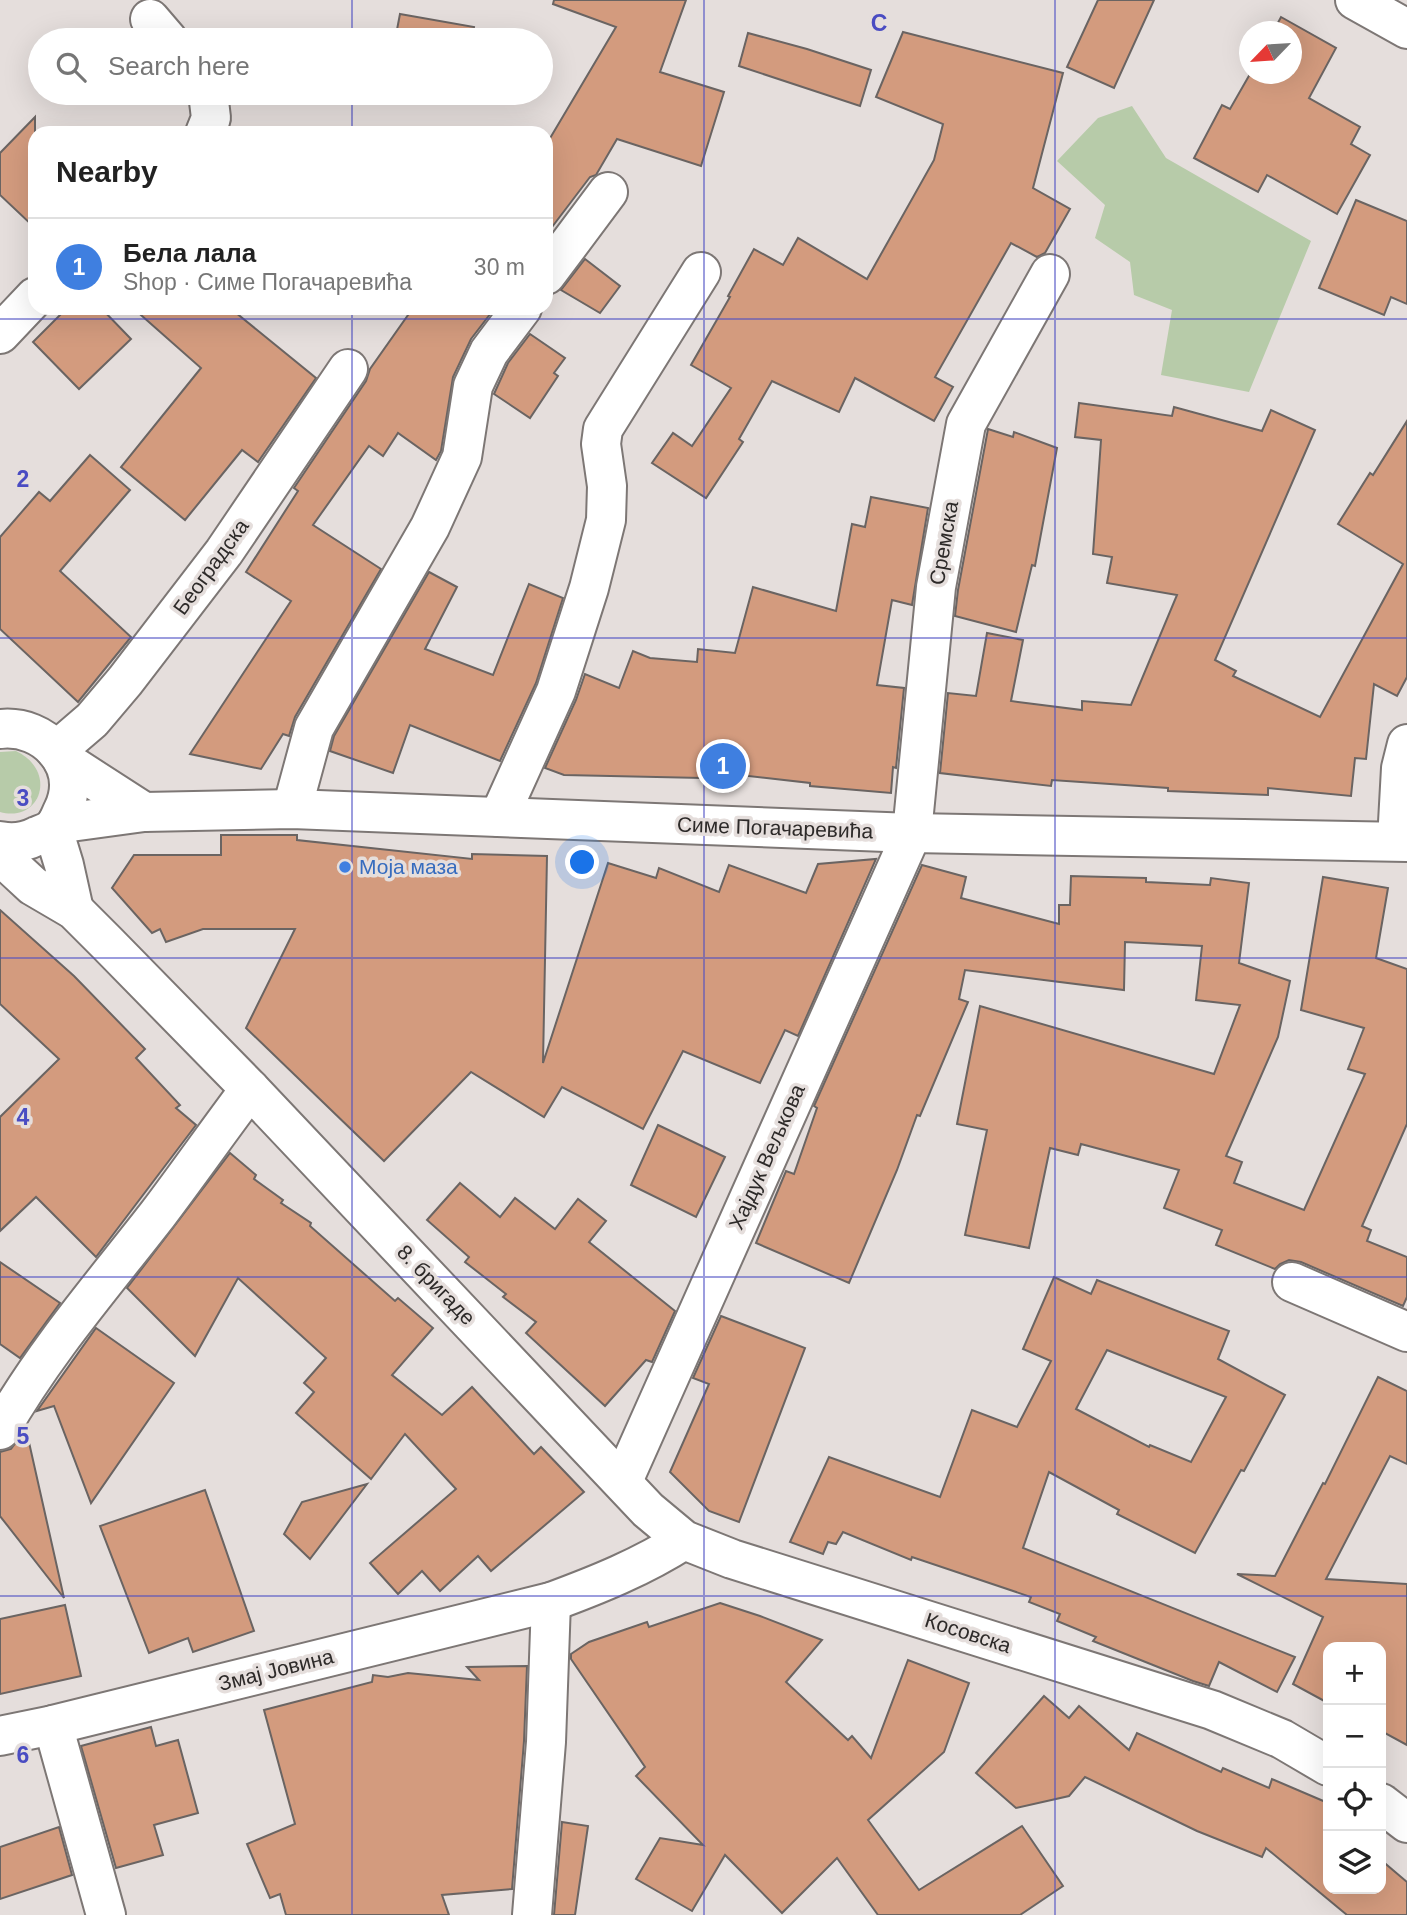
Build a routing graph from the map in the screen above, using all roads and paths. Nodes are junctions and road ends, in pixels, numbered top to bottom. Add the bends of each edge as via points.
1 (1355, 0) edge
2 (1407, 29) edge
3 (209, 105) edge
4 (208, 126) edge
5 (608, 192) dead end
6 (553, 266) edge
7 (701, 272) dead end
8 (1050, 274) dead end
9 (28, 304) edge
10 (517, 315) edge
11 (0, 334) edge
12 (348, 369) dead end
13 (5, 721) edge
14 (1407, 744) edge
15 (59, 755) junction
16 (292, 809) junction
17 (144, 812) junction
18 (499, 817) junction
19 (54, 826) junction
20 (912, 833) junction
21 (0, 841) edge
22 (1402, 841) edge
23 (0, 853) edge
24 (74, 910) junction
25 (250, 1089) junction
26 (1292, 1282) dead end
27 (1407, 1332) edge
28 (0, 1430) edge
29 (622, 1481) junction
30 (684, 1540) junction
31 (551, 1602) junction
32 (53, 1725) junction
33 (0, 1736) edge
34 (1323, 1763) edge
35 (1386, 1807) edge
36 (1407, 1823) edge
37 (106, 1915) edge
38 (532, 1915) edge

1 - 2 street
3 - 4 street
5 - 6 street
7 - 18 street via 603,429 606,520 589,588 556,691
8 - 20 street, Сремска via 966,424 936,587
9 - 11 street
10 - 16 street via 489,352 473,386 462,457 430,527 314,727
12 - 15 street, Београдска via 208,573 125,681
13 - 15 street via 33,732
14 - 22 street via 1401,768
15 - 17 street
15 - 19 street via 69,790
16 - 17 street, Симе Погачаревића
16 - 18 street, Симе Погачаревића
17 - 19 street, Симе Погачаревића
18 - 20 street, Симе Погачаревића
19 - 21 street, Симе Погачаревића via 27,841
19 - 24 street
20 - 22 street, Симе Погачаревића
20 - 29 street, Хајдук Вељкова
23 - 24 street, 8. бригаде via 33,886
24 - 25 street, 8. бригаде
25 - 28 street via 57,1341
25 - 29 street, 8. бригаде
26 - 27 street
29 - 30 street, Косовска
30 - 31 street, Змај Јовина via 606,1582
30 - 34 street, Косовска via 1212,1710 1282,1739
31 - 32 street, Змај Јовина
31 - 38 street
32 - 33 street, Змај Јовина
32 - 37 street
35 - 36 street

